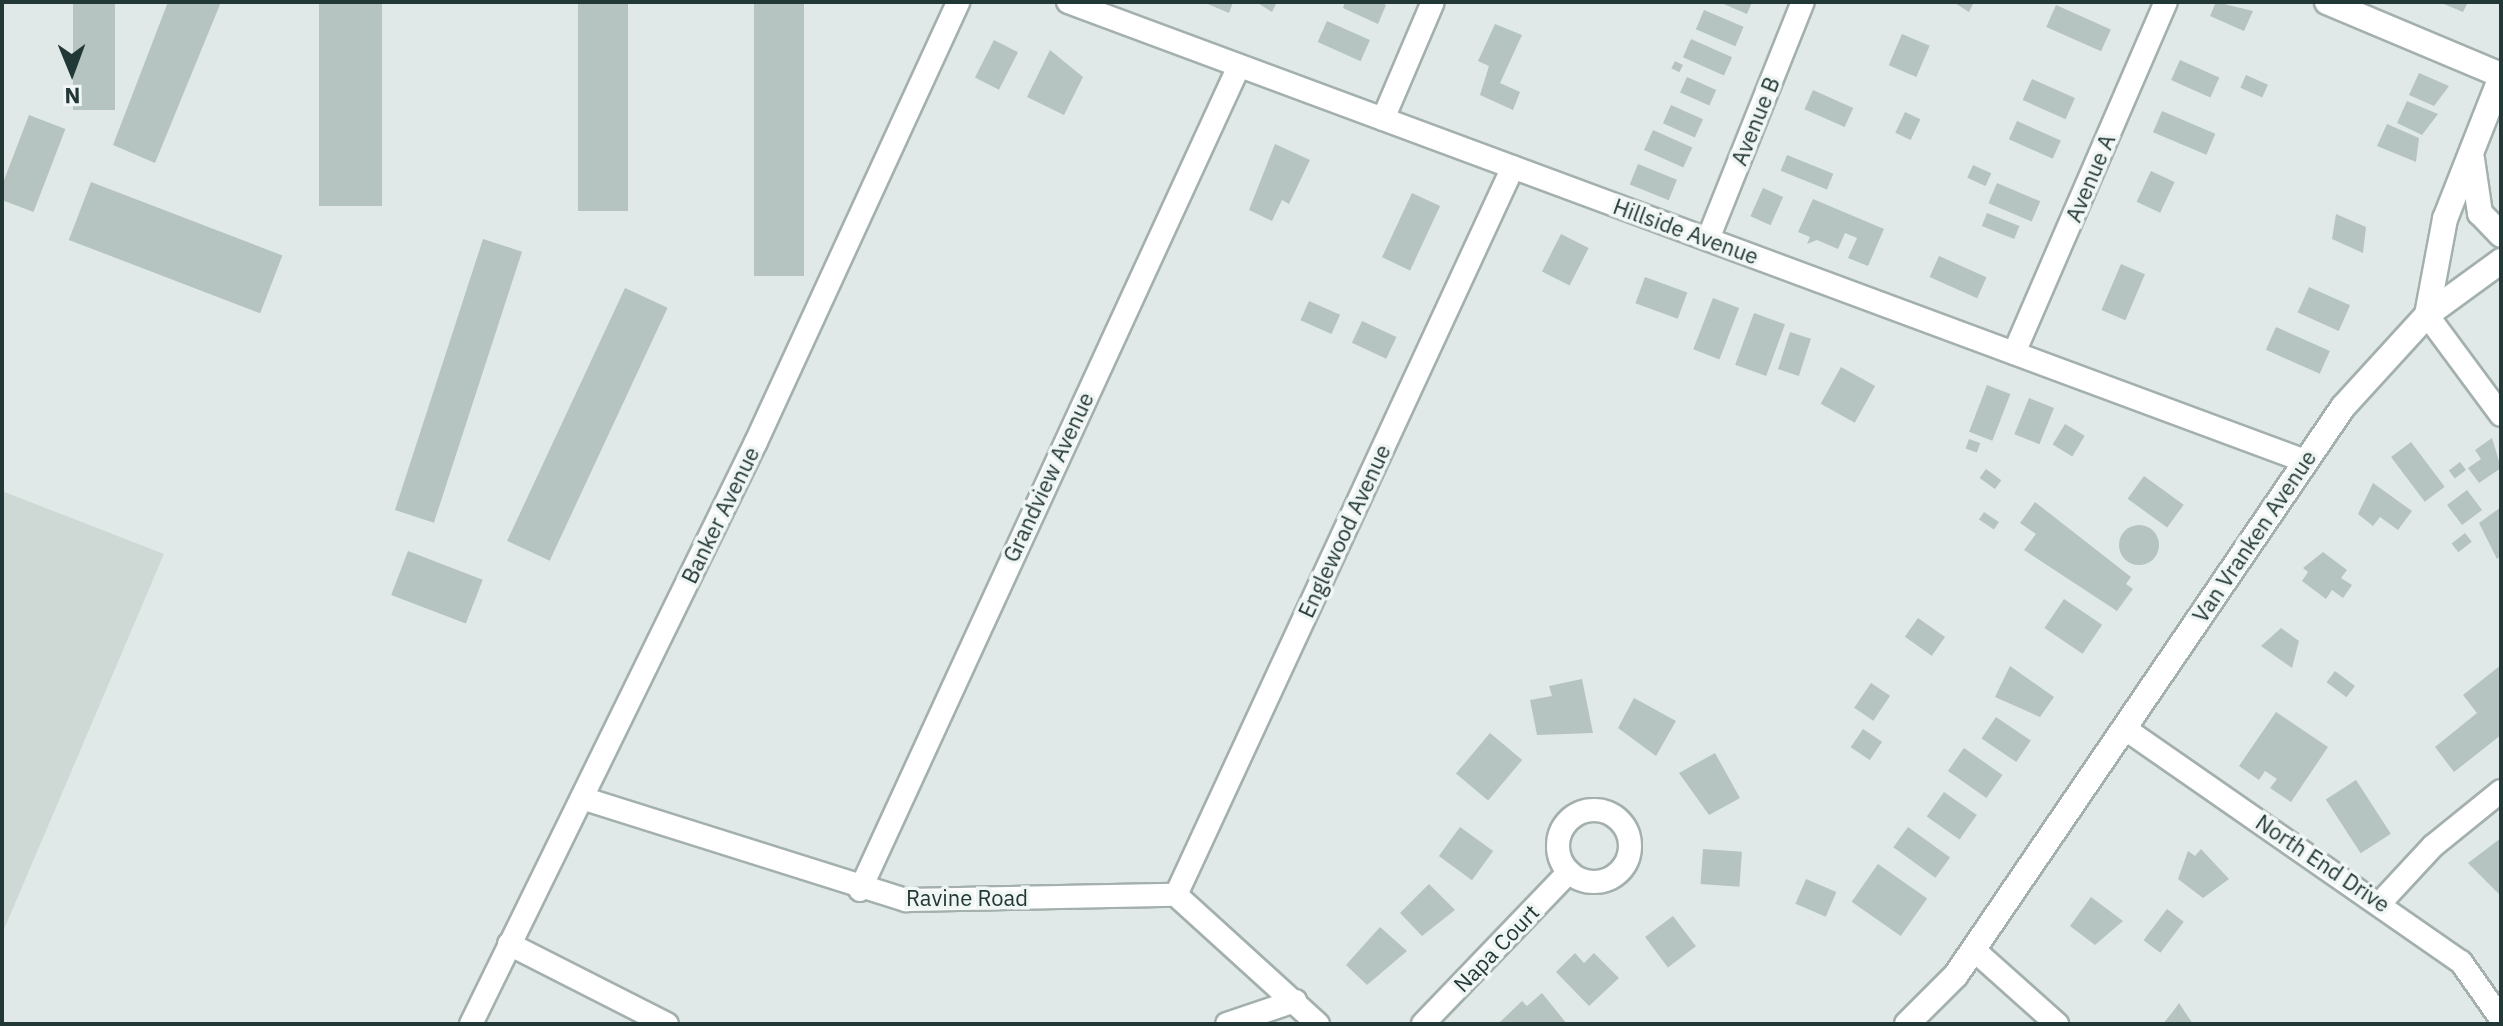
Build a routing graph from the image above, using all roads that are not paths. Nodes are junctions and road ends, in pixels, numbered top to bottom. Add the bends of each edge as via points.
1 (958, 2) edge
2 (1068, 2) edge
3 (1433, 2) edge
4 (1803, 2) edge
5 (2166, 2) edge
6 (2327, 2) edge
7 (1239, 66) junction
8 (2501, 76) edge
9 (1383, 119) junction
10 (2471, 153) junction
11 (1513, 167) junction
12 (2501, 235) edge
13 (1708, 239) junction
14 (2501, 261) edge
15 (2427, 315) junction
16 (2014, 353) junction
17 (2501, 415) edge
18 (2305, 461) junction
19 (2124, 728) junction
20 (2501, 791) edge
21 (582, 798) junction
22 (1569, 872) dead end
23 (860, 890) junction
24 (1176, 895) junction
25 (2381, 902) junction
26 (509, 944) junction
27 (1973, 949) junction
28 (1295, 1001) junction
29 (2501, 1019) edge
30 (471, 1024) edge
31 (667, 1024) edge
32 (1227, 1024) edge
33 (1318, 1024) edge
34 (1423, 1024) edge
35 (1907, 1024) edge
36 (2057, 1024) edge

1 - 21 street, Banker Avenue
2 - 7 street, Hillside Avenue
3 - 9 street
4 - 13 street, Avenue B
5 - 16 street, Avenue A
6 - 8 street
7 - 9 street, Hillside Avenue
7 - 23 street, Grandview Avenue
8 - 10 street, Van Vranken Avenue
9 - 11 street, Hillside Avenue
10 - 12 street via 2480,213
10 - 15 street, Van Vranken Avenue via 2445,219
11 - 13 street, Hillside Avenue
11 - 24 street, Englewood Avenue
13 - 16 street, Hillside Avenue
14 - 15 street
15 - 17 street
15 - 18 street, Van Vranken Avenue
16 - 18 street, Hillside Avenue
18 - 19 street, Van Vranken Avenue
19 - 25 street, North End Drive
19 - 27 street, Van Vranken Avenue
20 - 25 street via 2433,846
21 - 23 street, Ravine Road
21 - 26 street, Banker Avenue
22 - 34 street, Napa Court
23 - 24 street, Ravine Road via 906,900
24 - 28 street
25 - 29 street, North End Drive via 2461,962
26 - 30 street, Banker Avenue
26 - 31 street
27 - 35 street, Van Vranken Avenue via 1956,975
27 - 36 street
28 - 32 street
28 - 33 street

